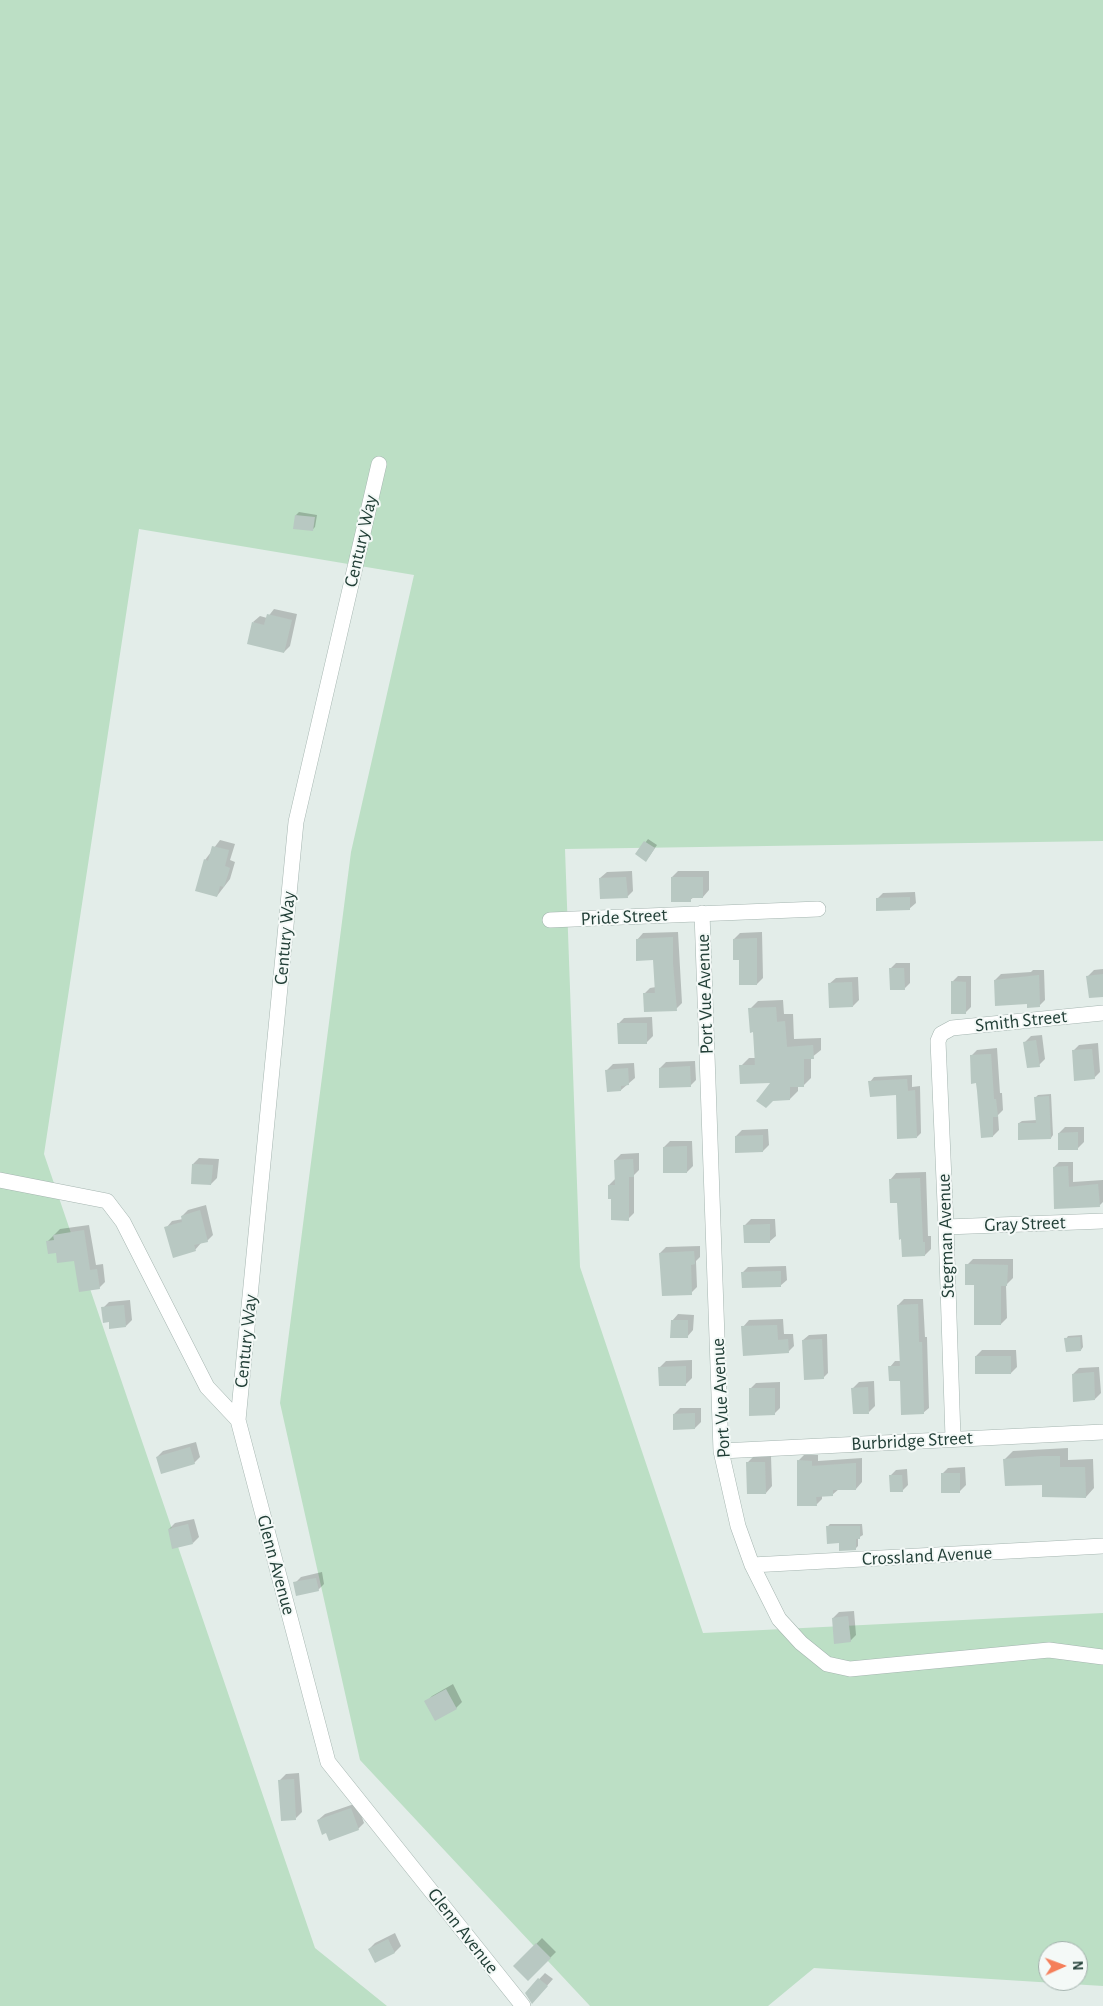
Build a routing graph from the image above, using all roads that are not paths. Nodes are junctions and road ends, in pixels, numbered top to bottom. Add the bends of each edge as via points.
1 (379, 464) dead end
2 (818, 909) dead end
3 (702, 913) junction
4 (550, 920) dead end
5 (1103, 1013) edge
6 (941, 1034) joint
7 (0, 1180) edge
8 (1103, 1221) edge
9 (946, 1227) junction
10 (238, 1420) junction
11 (1103, 1432) edge
12 (953, 1438) junction
13 (721, 1451) junction
14 (1103, 1546) edge
15 (752, 1566) junction
16 (1103, 1657) edge
17 (522, 2006) edge

1 - 10 street, Century Way via 296,822
2 - 3 street, Pride Street
3 - 4 street, Pride Street
3 - 13 street, Port Vue Avenue
5 - 6 street, Smith Street via 952,1028
6 - 9 street, Stegman Avenue via 938,1040
7 - 10 street, Glenn Avenue via 107,1201 123,1222 207,1387
8 - 9 street, Gray Street
9 - 12 street, Stegman Avenue
10 - 17 street, Glenn Avenue via 328,1762
11 - 12 street, Burbridge Street
12 - 13 street, Burbridge Street
13 - 15 street, Port Vue Avenue via 738,1526
14 - 15 street, Crossland Avenue
15 - 16 street, Port Vue Avenue via 779,1620 827,1664 850,1669 1049,1650

